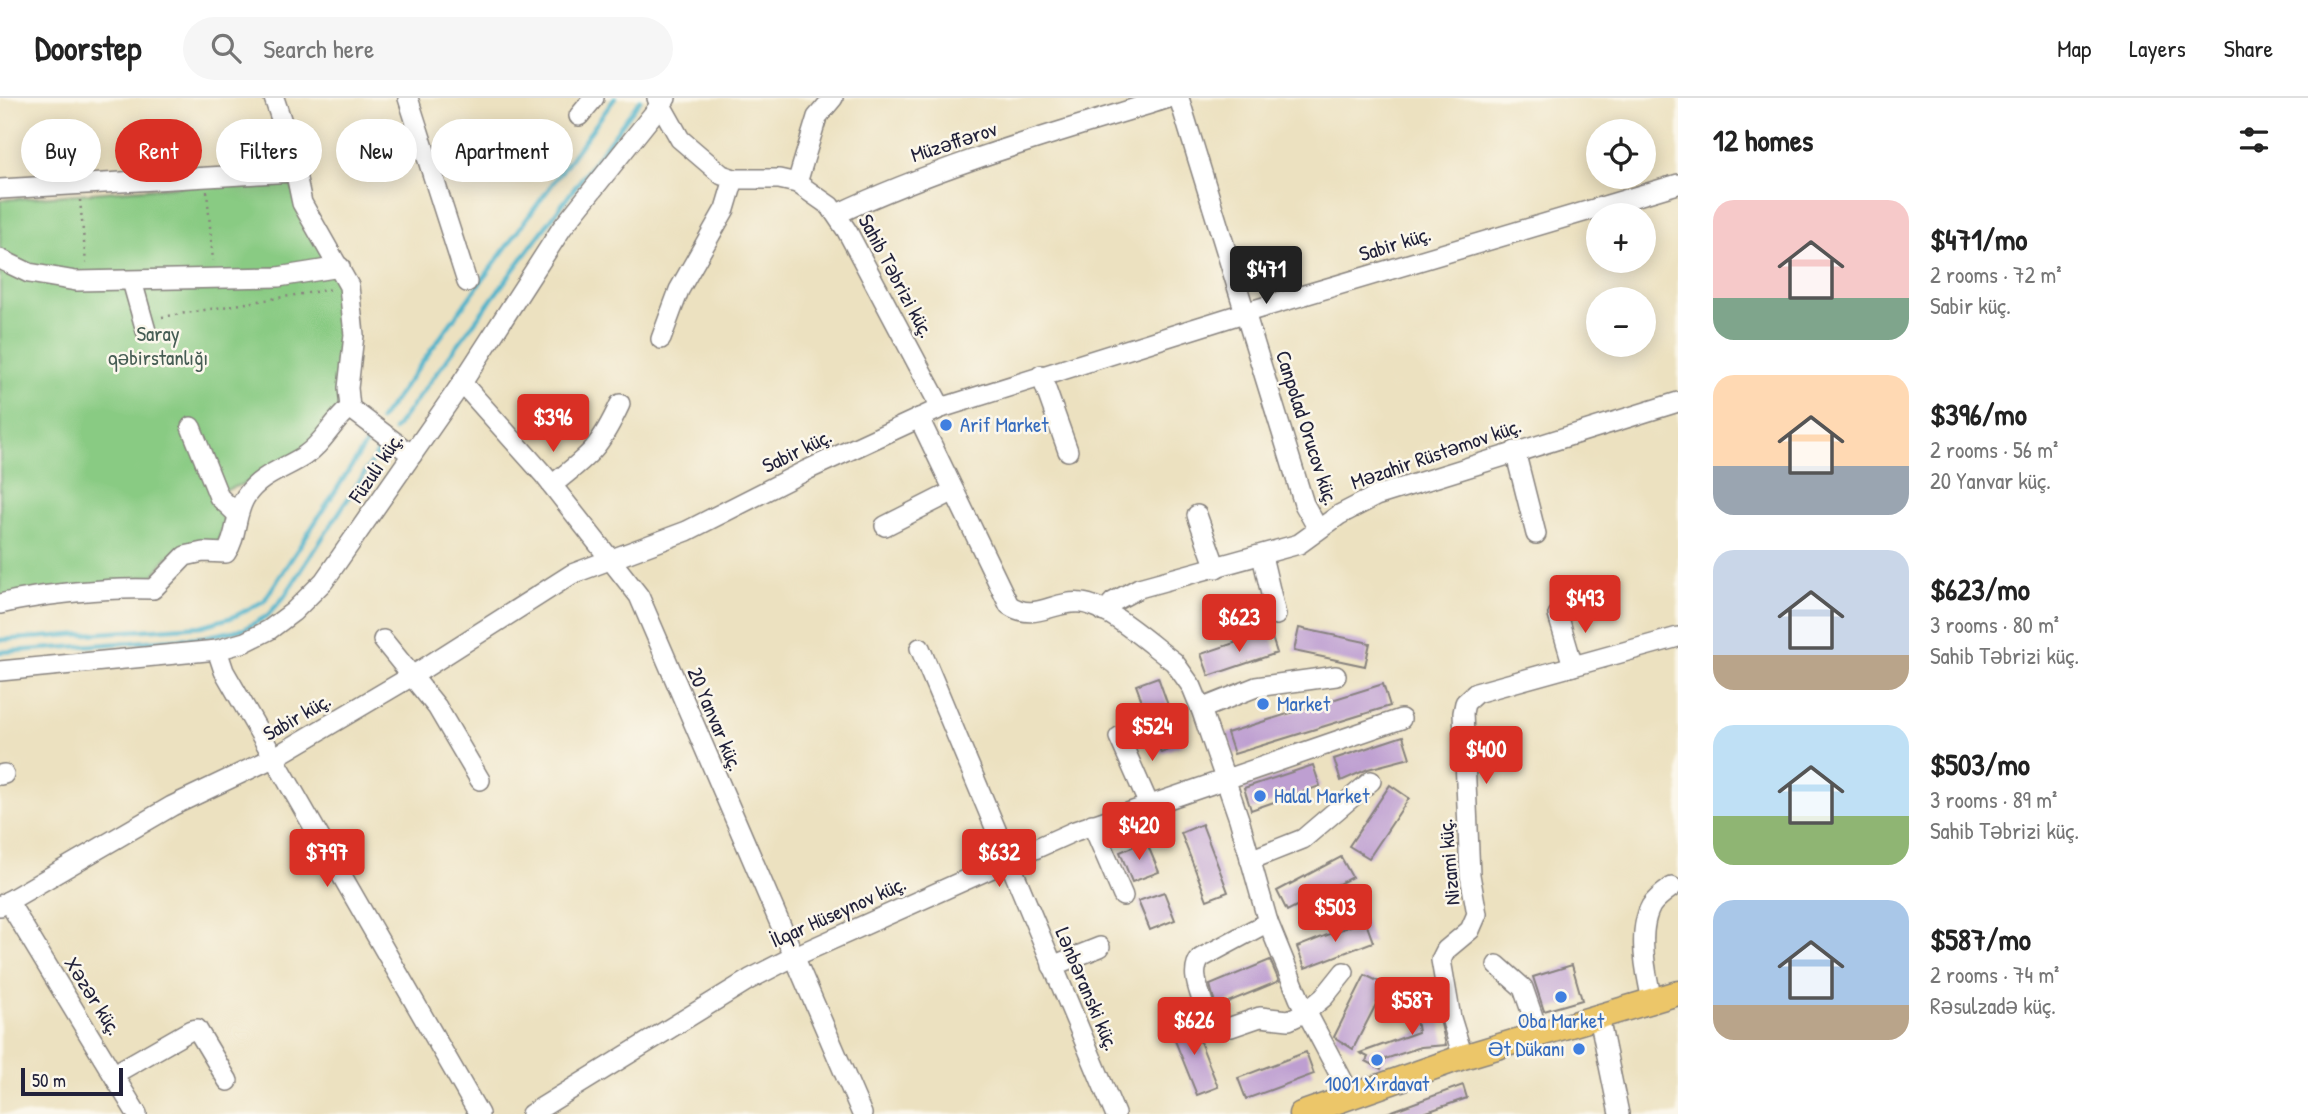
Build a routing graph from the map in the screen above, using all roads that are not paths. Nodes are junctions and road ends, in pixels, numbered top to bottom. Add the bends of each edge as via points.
1 (274, 98) edge
2 (408, 98) edge
3 (594, 98) edge
4 (832, 98) edge
5 (1169, 98) edge
6 (1179, 98) edge
7 (661, 100) edge
8 (579, 116) dead end
9 (281, 119) edge
10 (216, 178) edge
11 (734, 180) junction
12 (297, 182) edge
13 (797, 183) junction
14 (1678, 184) edge
15 (0, 189) edge
16 (837, 214) junction
17 (0, 259) edge
18 (341, 267) junction
19 (132, 281) junction
20 (467, 282) dead end
21 (1247, 312) junction
22 (146, 331) dead end
23 (661, 339) dead end
24 (1041, 375) junction
25 (462, 383) junction
26 (1678, 402) edge
27 (620, 404) dead end
28 (350, 408) junction
29 (941, 408) junction
30 (919, 418) junction
31 (191, 427) dead end
32 (1068, 451) dead end
33 (1515, 451) junction
34 (412, 456) junction
35 (552, 485) junction
36 (954, 491) junction
37 (236, 513) junction
38 (1198, 515) dead end
39 (885, 526) dead end
40 (1318, 529) junction
41 (1536, 534) dead end
42 (1262, 556) junction
43 (613, 559) junction
44 (1216, 568) junction
45 (0, 604) edge
46 (1104, 612) junction
47 (1276, 615) dead end
48 (1558, 615) dead end
49 (1678, 637) edge
50 (383, 640) dead end
51 (920, 648) dead end
52 (217, 649) junction
53 (1573, 666) junction
54 (0, 671) edge
55 (412, 676) junction
56 (1336, 676) dead end
57 (1201, 709) junction
58 (1401, 719) dead end
59 (1119, 737) dead end
60 (275, 757) junction
61 (480, 780) dead end
62 (1226, 780) junction
63 (1371, 781) dead end
64 (1149, 805) junction
65 (1092, 824) junction
66 (1008, 860) junction
67 (1250, 860) junction
68 (1672, 887) dead end
69 (1123, 896) dead end
70 (4, 904) edge
71 (1268, 922) junction
72 (1100, 947) dead end
73 (793, 957) junction
74 (1497, 965) dead end
75 (1052, 966) junction
76 (1344, 972) dead end
77 (1678, 993) edge
78 (1652, 1000) junction
79 (1204, 1007) dead end
80 (1306, 1012) junction
81 (1599, 1017) junction
82 (1231, 1027) dead end
83 (1539, 1034) junction
84 (1463, 1057) junction
85 (114, 1074) junction
86 (228, 1082) dead end
87 (1351, 1096) junction
88 (138, 1114) edge
89 (479, 1114) edge
90 (531, 1114) edge
91 (862, 1114) edge
92 (1115, 1114) edge
93 (1301, 1114) edge
94 (1619, 1114) edge

1 - 9 street
2 - 20 street
3 - 8 street
4 - 13 street via 817,117
5 - 16 street, Müzəffərov via 941,169
6 - 21 street, Canpolad Orucov küç.
7 - 11 street via 680,139 711,167
7 - 25 street, Füzuli küç. via 562,228
10 - 15 street
11 - 13 street
11 - 23 street via 725,209 679,290
12 - 18 street via 302,203
13 - 16 street, Sahib Təbrizi küç.
14 - 21 street, Sabir küç.
16 - 29 street, Sahib Təbrizi küç.
17 - 19 street via 29,274
18 - 19 street via 278,277
18 - 28 street via 349,286 354,335
19 - 22 street
21 - 24 street, Sabir küç.
21 - 40 street, Canpolad Orucov küç. via 1304,504
24 - 29 street, Sabir küç.
24 - 32 street
25 - 34 street, Füzuli küç.
25 - 35 street, 20 Yanvar küç.
26 - 33 street, Məzahir Rüstəmov küç.
27 - 35 street via 593,453
28 - 34 street
28 - 37 street via 305,456 267,476 246,494
29 - 30 street, Sabir küç.
30 - 36 street
30 - 43 street, Sabir küç. via 687,531
31 - 37 street via 219,497
33 - 40 street, Məzahir Rüstəmov küç. via 1376,496
33 - 41 street
34 - 52 street, Füzuli küç. via 324,581 293,612 245,642
35 - 43 street, 20 Yanvar küç. via 584,530
36 - 39 street
36 - 46 street via 1009,605 1025,613 1082,603
37 - 45 street via 226,553 185,556 153,589
38 - 44 street
40 - 42 street, Məzahir Rüstəmov küç. via 1299,544
42 - 44 street, Məzahir Rüstəmov küç.
42 - 47 street
43 - 55 street, Sabir küç. via 572,574
43 - 73 street, 20 Yanvar küç. via 639,596
44 - 46 street, Məzahir Rüstəmov küç. via 1139,588
46 - 57 street via 1174,662
48 - 53 street
49 - 53 street, Nizami küç.
50 - 55 street
51 - 66 street, Lənbəranski küç.
52 - 54 street, Füzuli küç.
52 - 60 street via 224,671
53 - 84 street, Nizami küç. via 1476,693 1465,703 1470,875 1476,914 1470,930 1441,960
55 - 60 street, Sabir küç.
55 - 61 street via 437,707
56 - 57 street via 1256,687
57 - 62 street
58 - 62 street, İlqar Hüseynov küç.
59 - 64 street
60 - 70 street, Sabir küç. via 172,806
60 - 89 street
62 - 64 street, İlqar Hüseynov küç.
62 - 67 street
63 - 67 street via 1303,839
64 - 65 street, İlqar Hüseynov küç.
65 - 66 street, İlqar Hüseynov küç.
65 - 69 street
66 - 73 street, İlqar Hüseynov küç.
66 - 75 street, Lənbəranski küç.
67 - 71 street
68 - 78 street via 1649,911 1643,955
70 - 85 street, Xəzər küç.
71 - 79 street via 1195,964
71 - 80 street
72 - 75 street
73 - 90 street, İlqar Hüseynov küç.
73 - 91 street, 20 Yanvar küç.
74 - 83 street via 1523,988
75 - 92 street, Lənbəranski küç.
76 - 80 street
77 - 78 main road
78 - 81 main road
80 - 82 street via 1289,1020 1260,1017
80 - 87 street
81 - 83 main road
81 - 94 street
83 - 84 main road
84 - 87 main road
85 - 86 street via 197,1030
85 - 88 street, Xəzər küç.
87 - 93 main road

